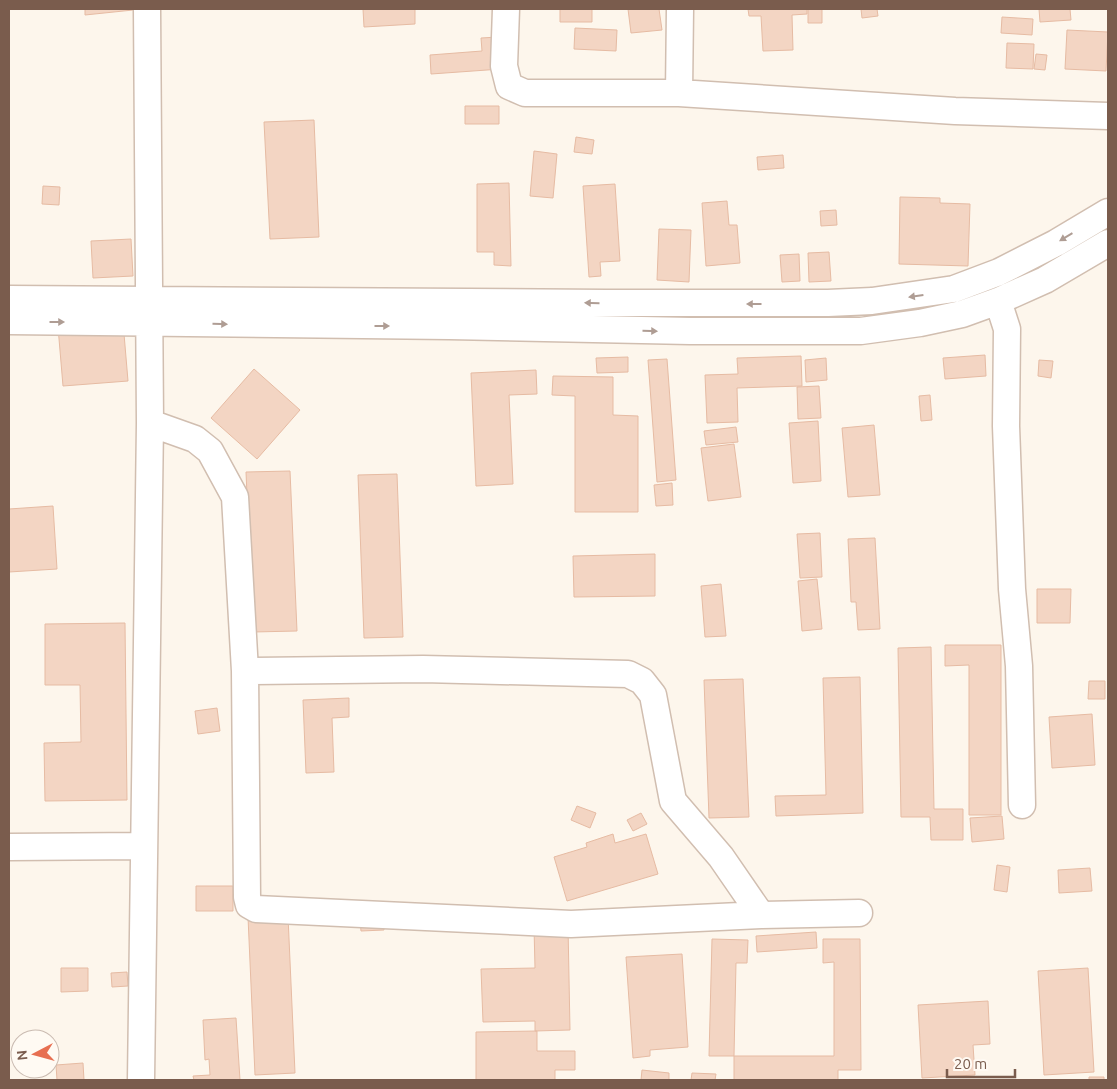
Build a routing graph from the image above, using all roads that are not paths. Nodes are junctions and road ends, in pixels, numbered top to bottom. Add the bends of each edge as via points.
1 (147, 9) edge
2 (506, 9) edge
3 (680, 9) edge
4 (679, 93) junction
5 (1108, 116) edge
6 (1108, 212) edge
7 (1108, 243) edge
8 (9, 299) edge
9 (998, 301) junction
10 (149, 311) junction
11 (9, 321) edge
12 (150, 423) junction
13 (245, 671) junction
14 (1022, 805) dead end
15 (143, 846) junction
16 (9, 847) edge
17 (859, 913) dead end
18 (761, 915) junction
19 (142, 1080) edge

1 - 10 street
2 - 4 street via 504,66 509,86 525,92
3 - 4 street
4 - 5 street via 955,111
6 -> 10 street via 999,272 954,289 872,301
7 - 9 street via 1045,280
8 - 10 street
10 -> 9 street via 802,332 920,323 962,314
9 - 14 street via 1007,329 1006,426 1012,589 1019,666
11 -> 10 street
10 - 12 street
12 - 13 street via 195,438 210,451 235,497
12 - 15 street
13 - 18 street via 423,669 628,674 642,681 652,695 673,801 721,857
13 - 18 street via 247,897 249,905 256,909 571,924
15 - 16 street
15 - 19 street
17 - 18 street

